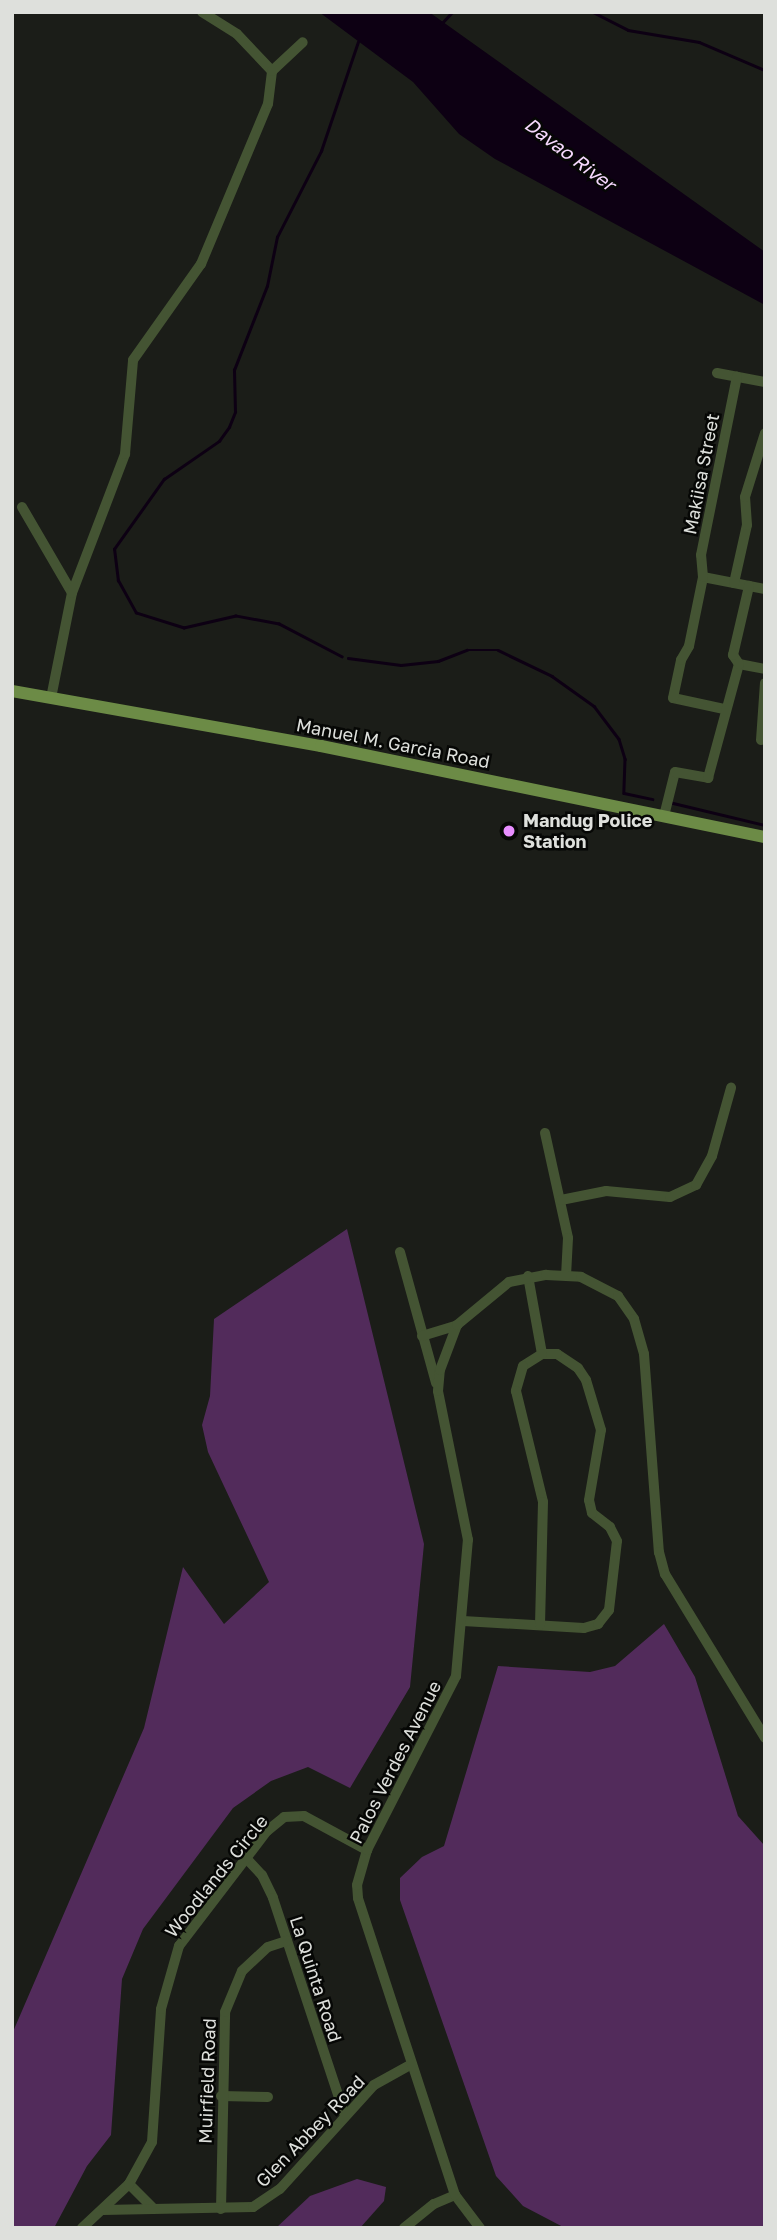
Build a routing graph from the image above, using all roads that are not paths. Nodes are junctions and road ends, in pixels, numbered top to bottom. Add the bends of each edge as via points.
1 (202, 12) edge
2 (303, 42) dead end
3 (272, 71) junction
4 (717, 373) dead end
5 (737, 377) junction
6 (765, 382) edge
7 (765, 433) edge
8 (22, 507) dead end
9 (703, 577) junction
10 (734, 583) junction
11 (748, 586) junction
12 (765, 589) edge
13 (72, 593) junction
14 (738, 664) junction
15 (765, 669) edge
16 (765, 683) edge
17 (12, 691) edge
18 (51, 698) junction
19 (724, 709) junction
20 (761, 740) dead end
21 (664, 816) junction
22 (765, 837) edge
23 (731, 1088) dead end
24 (545, 1133) dead end
25 (561, 1200) junction
26 (400, 1252) dead end
27 (566, 1275) junction
28 (528, 1276) junction
29 (457, 1325) junction
30 (422, 1336) junction
31 (542, 1353) junction
32 (438, 1391) junction
33 (463, 1621) junction
34 (540, 1625) junction
35 (765, 1738) edge
36 (367, 1850) junction
37 (246, 1858) junction
38 (287, 1941) junction
39 (412, 2064) junction
40 (221, 2096) junction
41 (268, 2097) dead end
42 (345, 2116) junction
43 (129, 2183) junction
44 (455, 2195) junction
45 (154, 2209) junction
46 (220, 2209) junction
47 (103, 2210) junction
48 (82, 2228) edge
49 (404, 2228) edge
50 (480, 2228) edge

1 - 3 street via 237,34
2 - 3 street
3 - 13 street via 268,104 201,264 133,360 125,454
4 - 5 street
5 - 6 street
5 - 9 street, Makiisa Street via 701,555
7 - 10 street via 745,497 747,526
8 - 13 street
9 - 10 street
9 - 19 street, Makiisa Street via 673,698
10 - 11 street
11 - 12 street
11 - 14 street via 733,655
13 - 18 street
14 - 15 street
14 - 19 street via 730,704
16 - 20 street
17 - 18 main road, Manuel M. Garcia Road
18 - 21 main road, Manuel M. Garcia Road via 321,746
19 - 21 street via 708,778 675,772
21 - 22 main road, Manuel M. Garcia Road
23 - 25 street via 712,1156 696,1185 670,1197 606,1191
24 - 25 street
25 - 27 street via 568,1238
26 - 30 street
27 - 28 street, Palos Verdes Avenue
27 - 35 street, Palos Verdes Avenue via 607,1288 634,1319 644,1354 659,1552 665,1574
28 - 29 street, Palos Verdes Avenue via 488,1296
28 - 31 street
29 - 30 street
29 - 32 street, Palos Verdes Avenue via 440,1370
30 - 32 street
31 - 34 street via 523,1366 516,1391 543,1502
31 - 34 street via 566,1359 586,1380 601,1430 590,1507 617,1541 613,1597 598,1624 568,1629
32 - 33 street, Palos Verdes Avenue via 466,1528
33 - 34 street
33 - 36 street, Palos Verdes Avenue via 451,1693
36 - 37 street, Woodlands Circle via 304,1816 293,1815 267,1831
36 - 39 street, Palos Verdes Avenue via 358,1898
37 - 38 street, La Quinta Road via 268,1886
37 - 43 street, Woodlands Circle via 174,1955 161,2009 152,2142
38 - 40 street, Muirfield Road via 257,1954 232,1988 222,2031
38 - 42 street, La Quinta Road
39 - 42 street, Glen Abbey Road via 374,2085
39 - 44 street, Palos Verdes Avenue
40 - 41 street
40 - 46 street, Muirfield Road
42 - 46 street, Glen Abbey Road via 268,2200 253,2207
43 - 45 street
43 - 47 street, Woodlands Circle
44 - 49 street via 434,2203
44 - 50 street, Palos Verdes Avenue
45 - 46 street, Glen Abbey Road
45 - 47 street, Glen Abbey Road
47 - 48 street, Woodlands Circle

